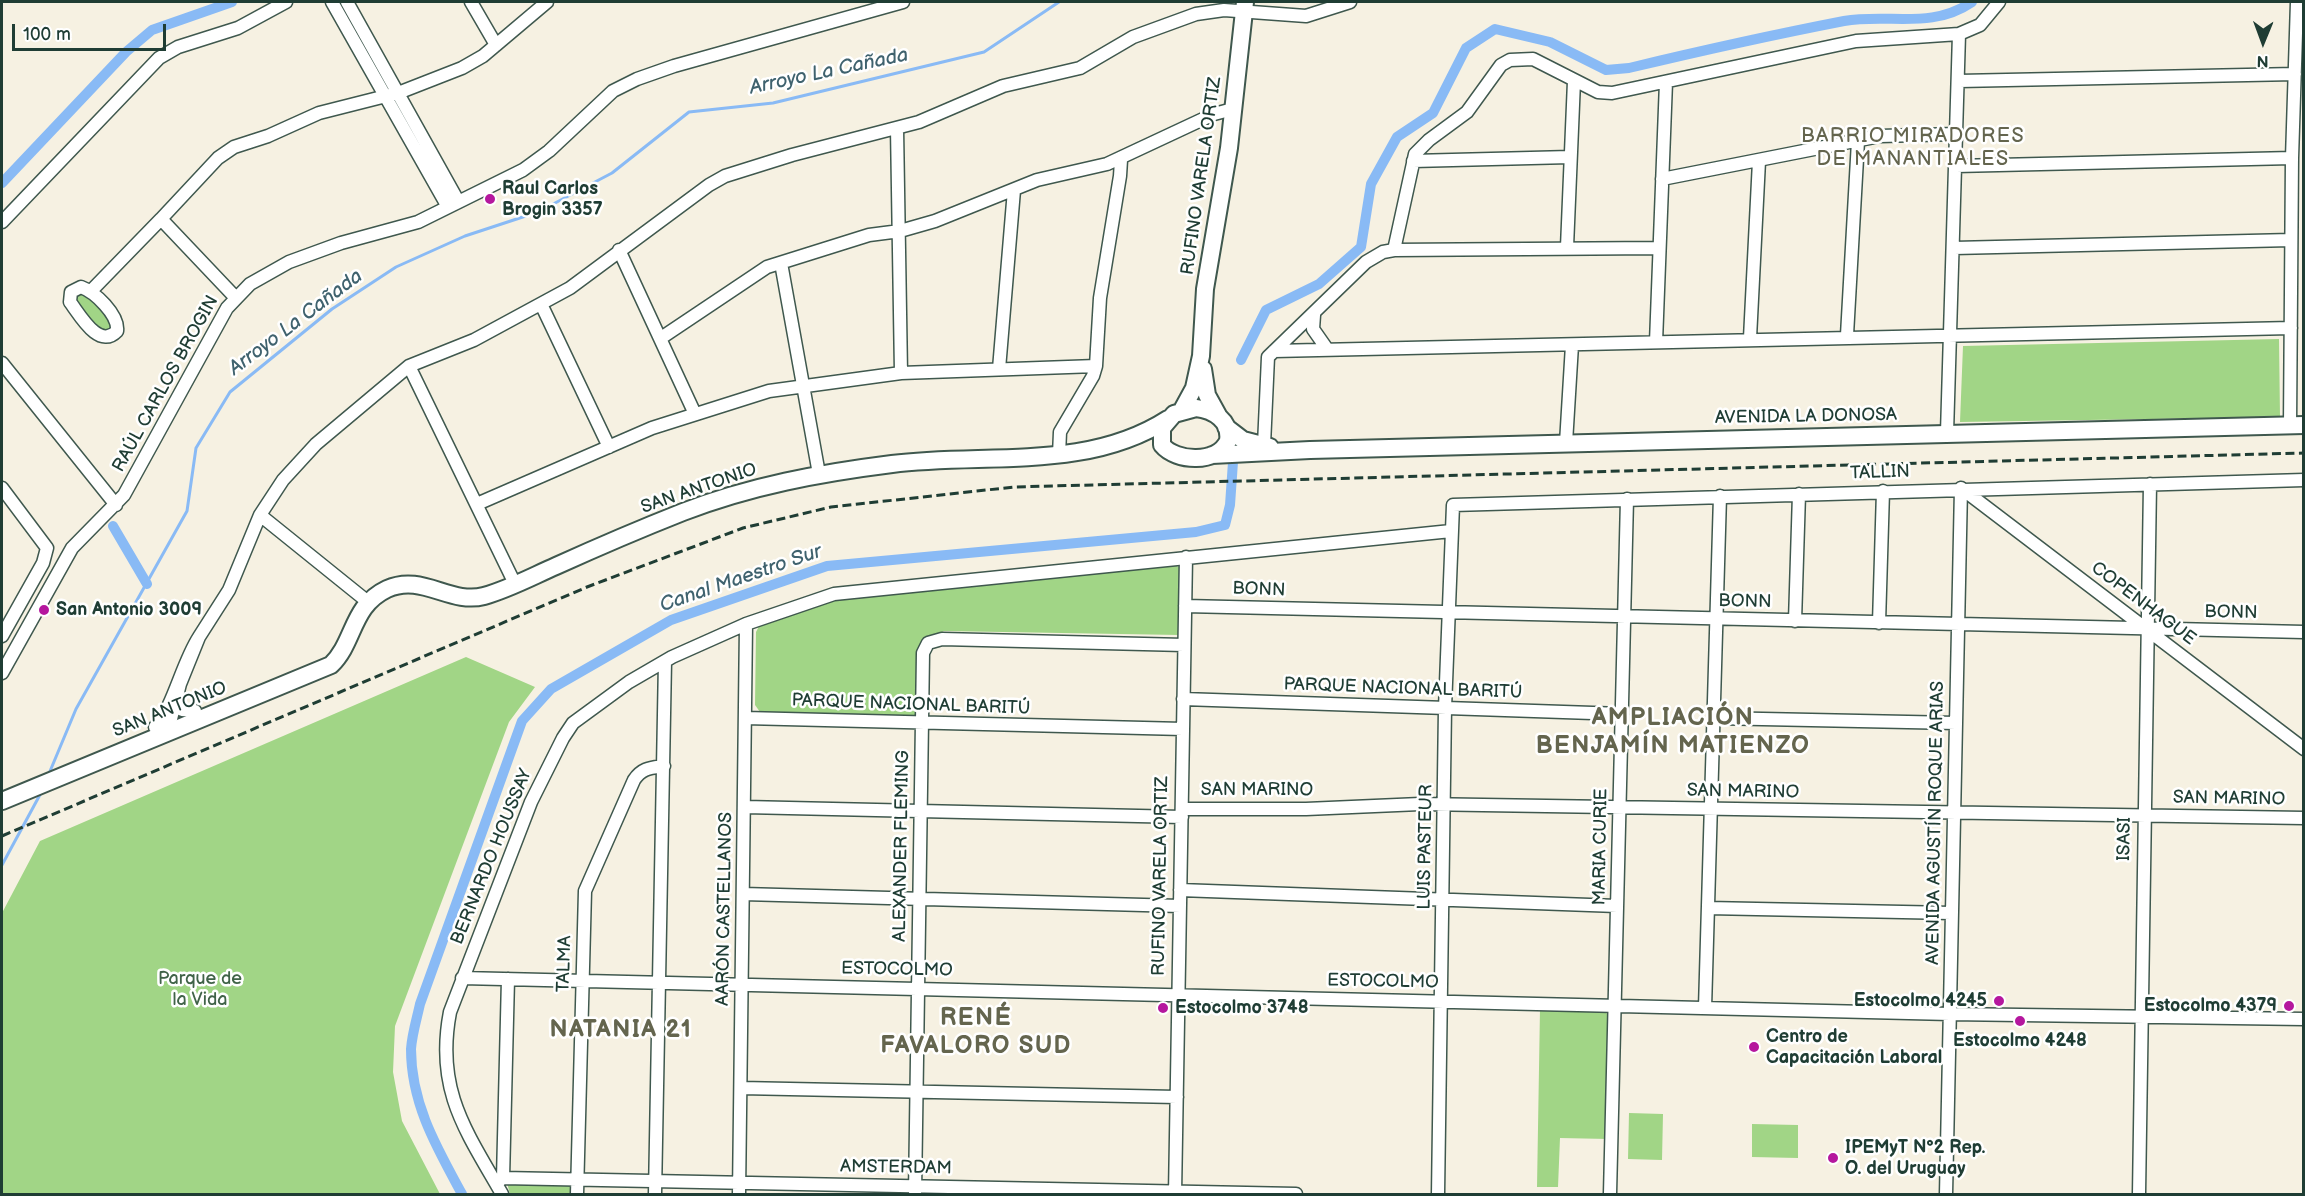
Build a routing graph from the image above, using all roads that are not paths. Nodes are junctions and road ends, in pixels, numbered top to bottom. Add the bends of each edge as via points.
1 (286, 2) edge
2 (332, 2) edge
3 (347, 2) edge
4 (471, 2) edge
5 (547, 2) edge
6 (903, 2) edge
7 (1350, 2) edge
8 (1999, 2) edge
9 (2297, 2) edge
10 (1244, 4) edge
11 (861, 7) edge
12 (1959, 34) junction
13 (496, 45) junction
14 (2295, 74) junction
15 (1574, 81) junction
16 (1959, 81) junction
17 (1666, 82) junction
18 (392, 94) junction
19 (1233, 109) junction
20 (897, 128) junction
21 (1958, 134) junction
22 (1857, 141) junction
23 (1570, 157) junction
24 (2292, 158) junction
25 (1121, 160) junction
26 (1413, 161) junction
27 (1760, 161) junction
28 (1956, 166) junction
29 (1662, 179) junction
30 (1014, 190) junction
31 (453, 204) junction
32 (161, 219) junction
33 (2, 222) edge
34 (900, 231) junction
35 (2291, 240) junction
36 (1567, 248) junction
37 (1658, 248) junction
38 (1954, 248) junction
39 (619, 250) junction
40 (1394, 250) junction
41 (781, 263) junction
42 (91, 291) dead end
43 (235, 297) junction
44 (541, 304) junction
45 (1314, 315) junction
46 (2291, 328) junction
47 (1952, 333) junction
48 (1847, 335) junction
49 (661, 338) junction
50 (1750, 338) junction
51 (1656, 342) junction
52 (1572, 345) junction
53 (1327, 349) junction
54 (1274, 351) junction
55 (1201, 356) junction
56 (2, 363) edge
57 (409, 366) junction
58 (1096, 366) junction
59 (999, 369) junction
60 (901, 373) junction
61 (804, 387) junction
62 (695, 414) junction
63 (1175, 415) junction
64 (1222, 421) junction
65 (2297, 425) edge
66 (1947, 433) junction
67 (1566, 443) junction
68 (1264, 445) junction
69 (609, 447) junction
70 (1108, 447) junction
71 (1165, 449) junction
72 (1310, 450) junction
73 (1059, 455) junction
74 (1212, 455) junction
75 (819, 474) junction
76 (2304, 480) edge
77 (2150, 484) junction
78 (2, 488) edge
79 (1961, 488) junction
80 (1883, 491) junction
81 (1799, 494) junction
82 (1719, 496) junction
83 (1627, 500) junction
84 (477, 504) junction
85 (1459, 504) joint
86 (116, 505) junction
87 (260, 515) junction
88 (1451, 531) junction
89 (1186, 557) junction
90 (515, 584) junction
91 (368, 602) junction
92 (1185, 606) junction
93 (1449, 614) junction
94 (1624, 618) junction
95 (1716, 620) junction
96 (1795, 621) junction
97 (1880, 623) junction
98 (746, 624) junction
99 (1957, 625) junction
100 (2146, 629) junction
101 (2304, 632) edge
102 (2, 636) edge
103 (199, 637) junction
104 (344, 644) junction
105 (1184, 645) junction
106 (666, 661) junction
107 (2, 673) edge
108 (176, 699) junction
109 (1183, 699) junction
110 (1445, 708) junction
111 (195, 711) junction
112 (1622, 714) junction
113 (745, 718) junction
114 (1714, 718) junction
115 (1956, 723) junction
116 (922, 725) junction
117 (162, 728) junction
118 (1183, 729) junction
119 (2304, 749) edge
120 (664, 766) junction
121 (68, 768) junction
122 (6, 796) edge
123 (1445, 804) junction
124 (745, 807) junction
125 (1620, 807) junction
126 (1712, 809) junction
127 (921, 811) junction
128 (1182, 813) junction
129 (1954, 813) junction
130 (2144, 816) junction
131 (2304, 818) edge
132 (1180, 890) junction
133 (744, 894) junction
134 (919, 899) junction
135 (1443, 902) junction
136 (1180, 906) junction
137 (1617, 906) junction
138 (1708, 908) junction
139 (1951, 913) junction
140 (462, 978) junction
141 (508, 979) junction
142 (582, 980) junction
143 (659, 982) junction
144 (742, 984) junction
145 (918, 988) junction
146 (1178, 994) junction
147 (1441, 1001) junction
148 (1615, 1006) junction
149 (1706, 1008) junction
150 (1950, 1014) junction
151 (2141, 1017) junction
152 (2304, 1019) edge
153 (741, 1088) junction
154 (917, 1092) junction
155 (1177, 1098) junction
156 (499, 1180) junction
157 (577, 1180) junction
158 (655, 1181) junction
159 (739, 1189) edge
160 (915, 1191) edge
161 (1175, 1193) edge
162 (502, 1194) edge
163 (577, 1194) edge
164 (655, 1194) edge
165 (1296, 1194) edge
166 (1438, 1194) edge
167 (1610, 1194) edge
168 (1946, 1194) edge
169 (2139, 1194) edge

1 - 33 street via 238,27 178,47 159,58
2 - 18 street
3 - 18 street
4 - 13 street
5 - 13 street
6 - 11 street, RAÚL CARLOS BROGIN
7 - 10 street via 1306,16
8 - 12 street via 1980,25
9 - 14 street
10 - 19 main road, RUFINO VARELA ORTIZ
10 - 20 street via 1196,14 1133,37 1080,68 1003,86 931,118
11 - 31 street, RAÚL CARLOS BROGIN via 623,85 537,161
12 - 16 street
12 - 17 street via 1856,41
13 - 18 street via 462,68
14 - 16 street
14 - 24 street
15 - 17 street via 1605,93
15 - 23 street
15 - 26 street via 1533,59 1510,60 1501,65 1467,112 1421,147
16 - 21 street
17 - 29 street
18 - 31 street
18 - 32 street via 319,113 234,147 218,158
19 - 25 street via 1214,114
19 - 55 main road, RUFINO VARELA ORTIZ via 1206,289
20 - 34 street
20 - 39 street via 838,141 725,176
21 - 22 street via 1894,135
21 - 28 street
22 - 27 street
22 - 48 street
23 - 26 street
23 - 36 street
24 - 28 street
24 - 35 street
25 - 30 street via 1037,180
25 - 58 street via 1100,298
26 - 40 street
27 - 29 street
27 - 50 street
28 - 38 street
29 - 37 street
30 - 34 street via 966,211
30 - 59 street
31 - 43 street, RAÚL CARLOS BROGIN via 418,222 289,262 264,274
32 - 42 street
32 - 43 street
34 - 41 street via 869,235
34 - 60 street
35 - 38 street
35 - 46 street
36 - 37 street
36 - 40 street
37 - 51 street
38 - 47 street
39 - 44 street via 582,280
39 - 49 street
40 - 45 street via 1374,255
41 - 49 street via 756,273
41 - 61 street
43 - 86 street, RAÚL CARLOS BROGIN
44 - 57 street via 474,340
44 - 69 street
45 - 53 street via 1313,329
45 - 54 street
46 - 47 street
46 - 65 street
47 - 48 street
47 - 66 street
48 - 50 street
49 - 62 street
50 - 51 street
51 - 52 street
52 - 53 street
52 - 67 street
53 - 54 street
54 - 68 street via 1266,364
55 - 63 main road, RUFINO VARELA ORTIZ via 1194,388
55 - 64 main road, RUFINO VARELA ORTIZ via 1207,395
56 - 86 street
57 - 84 street
57 - 87 street via 309,450
58 - 59 street
58 - 73 street via 1060,432
59 - 60 street
60 - 61 street
61 - 62 street via 770,391
61 - 75 street
62 - 69 street
63 - 64 main road via 1205,409
63 - 70 main road, SAN ANTONIO
63 - 71 main road via 1162,428 1160,437
64 - 68 main road, AVENIDA LA DONOSA via 1243,440
64 - 74 main road via 1229,436 1226,446
65 - 66 main road, AVENIDA LA DONOSA
66 - 67 main road, AVENIDA LA DONOSA
67 - 72 main road, AVENIDA LA DONOSA
68 - 72 main road, AVENIDA LA DONOSA
69 - 84 street
70 - 71 main road, SAN ANTONIO via 1140,444
70 - 73 main road, SAN ANTONIO
71 - 74 main road via 1184,457
72 - 74 main road, AVENIDA LA DONOSA
73 - 75 main road, SAN ANTONIO via 932,460
75 - 90 main road, SAN ANTONIO via 757,488 684,512
76 - 77 street, TALLIN
77 - 79 street, TALLIN
77 - 100 street, ISASI
78 - 102 street via 47,548
79 - 80 street, TALLIN
79 - 99 street, AVENIDA AGUSTÍN ROQUE ARIAS
79 - 100 street, COPENHAGUE
80 - 81 street, TALLIN
80 - 97 street
81 - 82 street, TALLIN
81 - 96 street
82 - 83 street, TALLIN
82 - 95 street
83 - 85 street, TALLIN
83 - 94 street, MARIA CURIE
84 - 90 street
85 - 88 street, LUIS PASTEUR via 1451,510
86 - 107 street, RAÚL CARLOS BROGIN via 72,548
87 - 91 street
87 - 103 street via 229,590
88 - 89 street, BERNARDO HOUSSAY
88 - 93 street, LUIS PASTEUR
89 - 92 street, RUFINO VARELA ORTIZ
89 - 98 street, BERNARDO HOUSSAY via 834,594
90 - 91 main road, SAN ANTONIO via 474,598 422,584 398,585
91 - 104 main road, SAN ANTONIO
92 - 93 street, BONN
92 - 105 street, RUFINO VARELA ORTIZ
93 - 94 street, BONN
93 - 110 street, LUIS PASTEUR
94 - 95 street, BONN
94 - 112 street, MARIA CURIE
95 - 96 street, BONN
95 - 114 street
96 - 97 street, BONN
97 - 99 street, BONN
98 - 106 street, BERNARDO HOUSSAY
98 - 113 street, AARÓN CASTELLANOS
99 - 100 street, BONN
99 - 115 street, AVENIDA AGUSTÍN ROQUE ARIAS
100 - 101 street, BONN
100 - 119 street, COPENHAGUE
100 - 130 street, ISASI
103 - 108 street
103 - 117 street via 186,657
104 - 111 main road, SAN ANTONIO via 315,663
104 - 117 main road, SAN ANTONIO via 336,661 324,669
105 - 109 street, RUFINO VARELA ORTIZ
105 - 116 street, ALEXANDER FLEMING via 942,639 928,643 923,652
106 - 120 street
106 - 140 street, BERNARDO HOUSSAY via 629,682 568,729 531,802
108 - 111 street via 182,710
108 - 117 street
109 - 110 street, PARQUE NACIONAL BARITÚ
109 - 118 street, RUFINO VARELA ORTIZ
110 - 112 street, PARQUE NACIONAL BARITÚ
110 - 123 street, LUIS PASTEUR
111 - 117 main road, SAN ANTONIO
112 - 125 street, MARIA CURIE
113 - 116 street, PARQUE NACIONAL BARITÚ
113 - 124 street, AARÓN CASTELLANOS
114 - 115 street
114 - 126 street
115 - 129 street, AVENIDA AGUSTÍN ROQUE ARIAS
116 - 118 street, PARQUE NACIONAL BARITÚ
116 - 127 street, ALEXANDER FLEMING
117 - 121 main road, SAN ANTONIO
118 - 128 street, RUFINO VARELA ORTIZ
120 - 142 street, TALMA via 640,771 634,780 587,882
120 - 143 street
121 - 122 main road, SAN ANTONIO
121 - 122 main road, SAN ANTONIO via 33,778
123 - 125 street, SAN MARINO
123 - 128 street, SAN MARINO
123 - 135 street, LUIS PASTEUR
124 - 127 street, SAN MARINO
124 - 133 street, AARÓN CASTELLANOS
125 - 126 street, SAN MARINO
125 - 137 street, MARIA CURIE
126 - 129 street, SAN MARINO
126 - 138 street
127 - 128 street, SAN MARINO
127 - 134 street, ALEXANDER FLEMING
128 - 132 street, RUFINO VARELA ORTIZ
129 - 130 street, SAN MARINO
129 - 139 street, AVENIDA AGUSTÍN ROQUE ARIAS
130 - 131 street, SAN MARINO
130 - 151 street, ISASI
132 - 135 street via 1347,894
132 - 136 street, RUFINO VARELA ORTIZ
133 - 134 street
133 - 144 street, AARÓN CASTELLANOS
134 - 136 street
134 - 145 street, ALEXANDER FLEMING
135 - 137 street
135 - 147 street, LUIS PASTEUR
136 - 146 street, RUFINO VARELA ORTIZ
137 - 148 street, MARIA CURIE
138 - 139 street
138 - 149 street
139 - 150 street, AVENIDA AGUSTÍN ROQUE ARIAS
140 - 141 street, ESTOCOLMO
140 - 156 street, BERNARDO HOUSSAY via 447,1027 450,1092 465,1129
141 - 142 street, ESTOCOLMO
141 - 156 street
142 - 143 street, ESTOCOLMO
142 - 157 street, TALMA
143 - 144 street, ESTOCOLMO
143 - 158 street
144 - 145 street, ESTOCOLMO
144 - 153 street, AARÓN CASTELLANOS
145 - 146 street, ESTOCOLMO
145 - 154 street, ALEXANDER FLEMING
146 - 147 street, ESTOCOLMO
146 - 155 street, RUFINO VARELA ORTIZ
147 - 148 street, ESTOCOLMO
147 - 166 street, LUIS PASTEUR
148 - 149 street, ESTOCOLMO
148 - 167 street, MARIA CURIE
149 - 150 street, ESTOCOLMO
150 - 151 street, ESTOCOLMO
150 - 168 street, AVENIDA AGUSTÍN ROQUE ARIAS
151 - 152 street, ESTOCOLMO
151 - 169 street, ISASI
153 - 154 street
153 - 159 street, AARÓN CASTELLANOS
154 - 155 street
154 - 160 street, ALEXANDER FLEMING
155 - 161 street, RUFINO VARELA ORTIZ
156 - 157 street, AMSTERDAM
156 - 162 street, BERNARDO HOUSSAY
157 - 158 street, AMSTERDAM
157 - 163 street, TALMA
158 - 159 street, AMSTERDAM
158 - 164 street
159 - 160 street, AMSTERDAM
160 - 161 street, AMSTERDAM
161 - 165 street, AMSTERDAM

